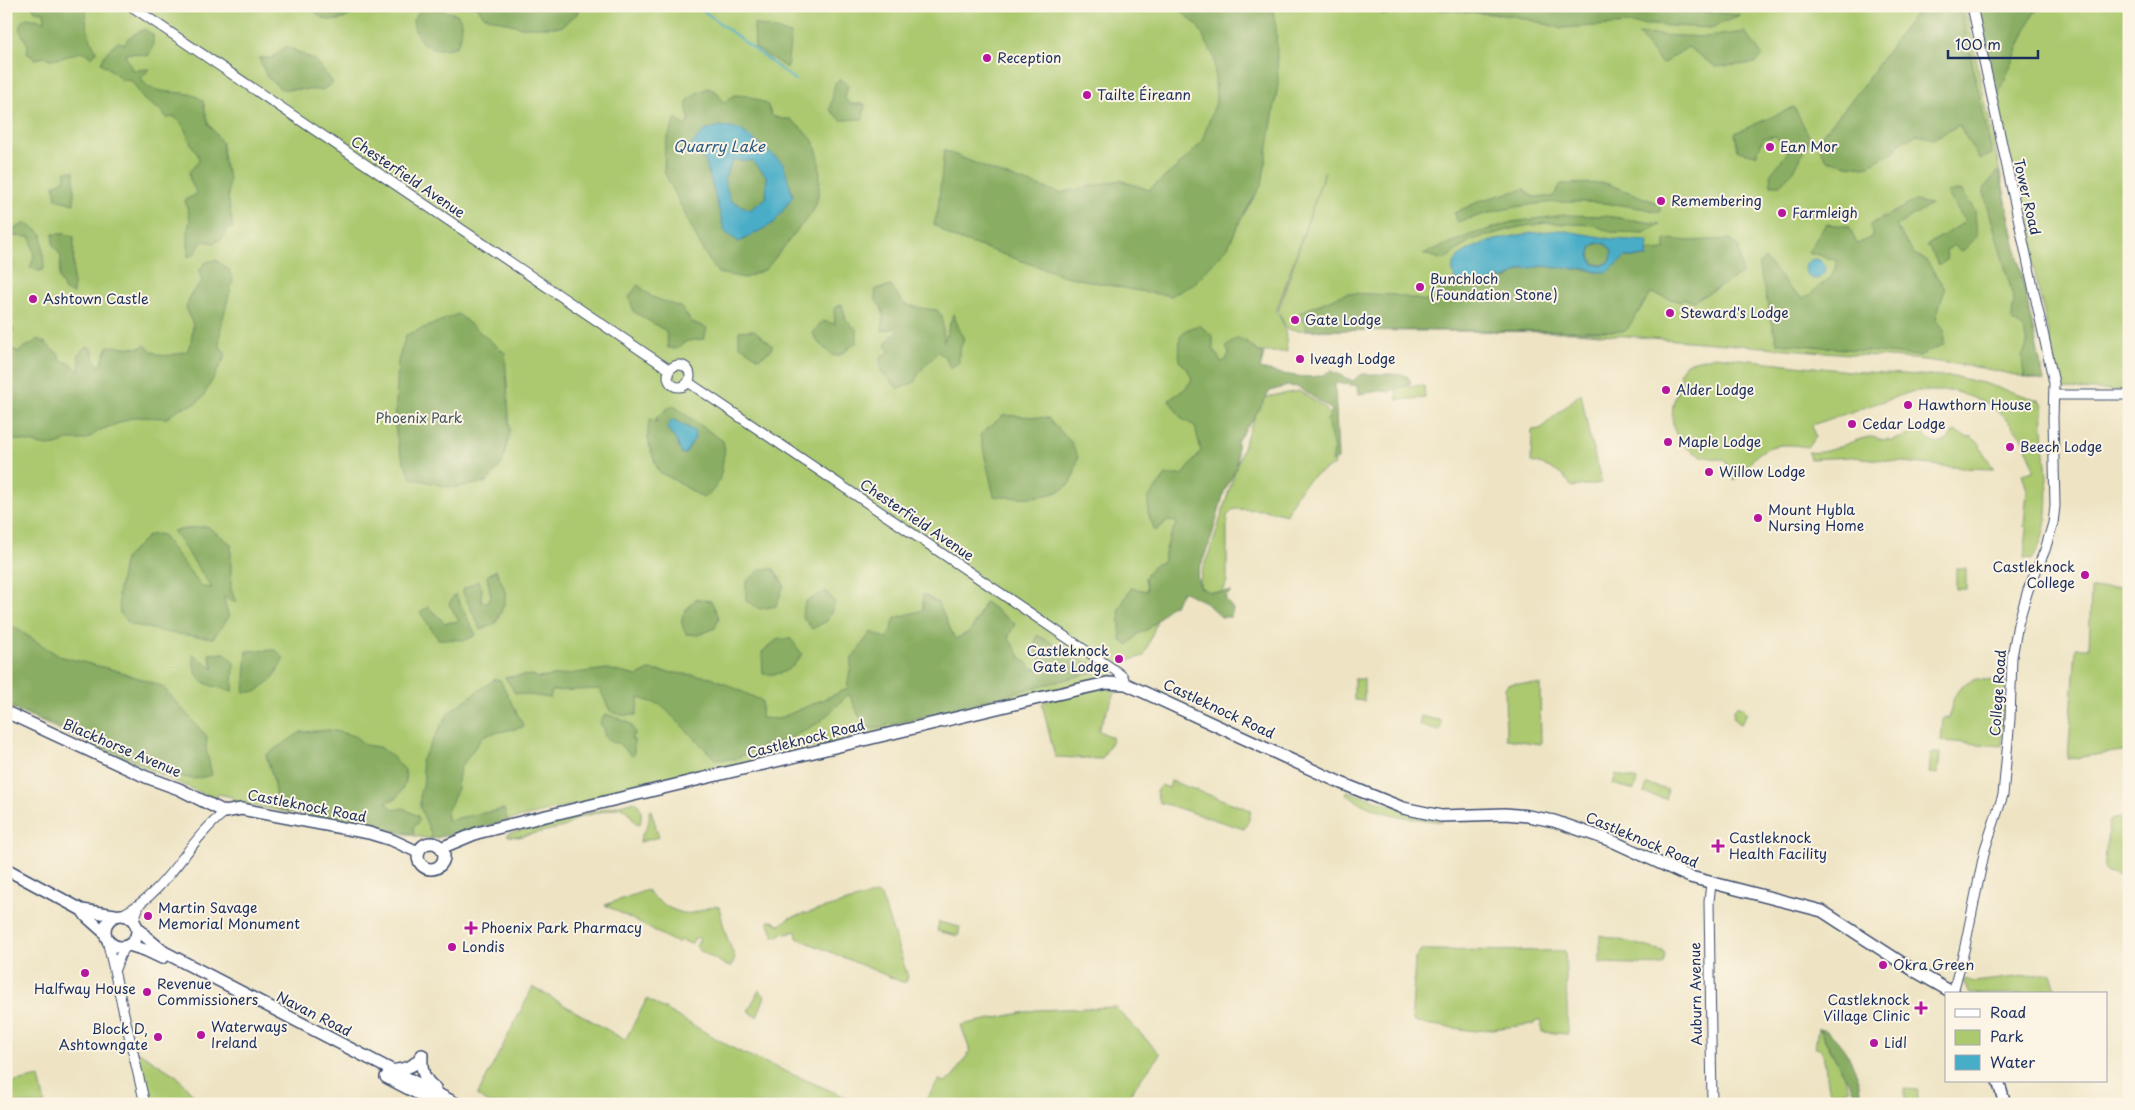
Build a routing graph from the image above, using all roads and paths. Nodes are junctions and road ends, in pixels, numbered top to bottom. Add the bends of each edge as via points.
1 (131, 6) edge
2 (1972, 6) edge
3 (670, 370) junction
4 (688, 382) junction
5 (2055, 395) junction
6 (2129, 395) edge
7 (1126, 684) junction
8 (6, 712) edge
9 (225, 812) junction
10 (441, 848) junction
11 (418, 852) junction
12 (6, 869) edge
13 (1711, 884) junction
14 (139, 905) junction
15 (82, 910) junction
16 (119, 915) junction
17 (136, 924) junction
18 (106, 936) junction
19 (128, 946) junction
20 (115, 969) junction
21 (1952, 992) edge
22 (1954, 992) edge
23 (392, 1071) junction
24 (1998, 1082) edge
25 (455, 1102) edge
26 (145, 1104) edge
27 (438, 1104) edge
28 (1712, 1104) edge
29 (2005, 1104) edge

1 - 3 street, Chesterfield Avenue
2 - 5 street, Tower Road
3 - 4 street via 678,366 686,368 690,376
3 - 4 street via 668,379 674,386 680,387
4 - 7 street, Chesterfield Avenue via 1116,671
5 - 6 street
5 - 22 street, College Road via 2053,523 2025,596 2018,624 2012,657 2003,795 1985,849
7 - 10 main road, Castleknock Road via 1107,683 1044,697 525,821 466,837
7 - 13 main road, Castleknock Road via 1403,808 1441,816 1505,814 1554,820
8 - 9 main road, Blackhorse Avenue
9 - 11 main road, Castleknock Road via 241,809 368,833
9 - 14 street via 211,822 159,888
10 - 11 main road via 426,844
10 - 11 main road via 443,860 434,868 420,864
12 - 15 main road
13 - 21 main road, Castleknock Road via 1822,911 1912,970
13 - 28 street, Auburn Avenue
14 - 16 street
14 - 17 street
15 - 16 main road
15 - 18 main road
16 - 17 main road
16 - 18 main road via 106,924
17 - 19 main road via 136,938
17 - 23 main road, Navan Road via 164,952
18 - 19 main road via 114,946
18 - 20 street
19 - 20 street
19 - 27 main road, Navan Road via 145,950 194,974
20 - 26 street
23 - 25 main road, Navan Road
23 - 25 main road via 409,1068 422,1055 426,1080
24 - 29 main road

